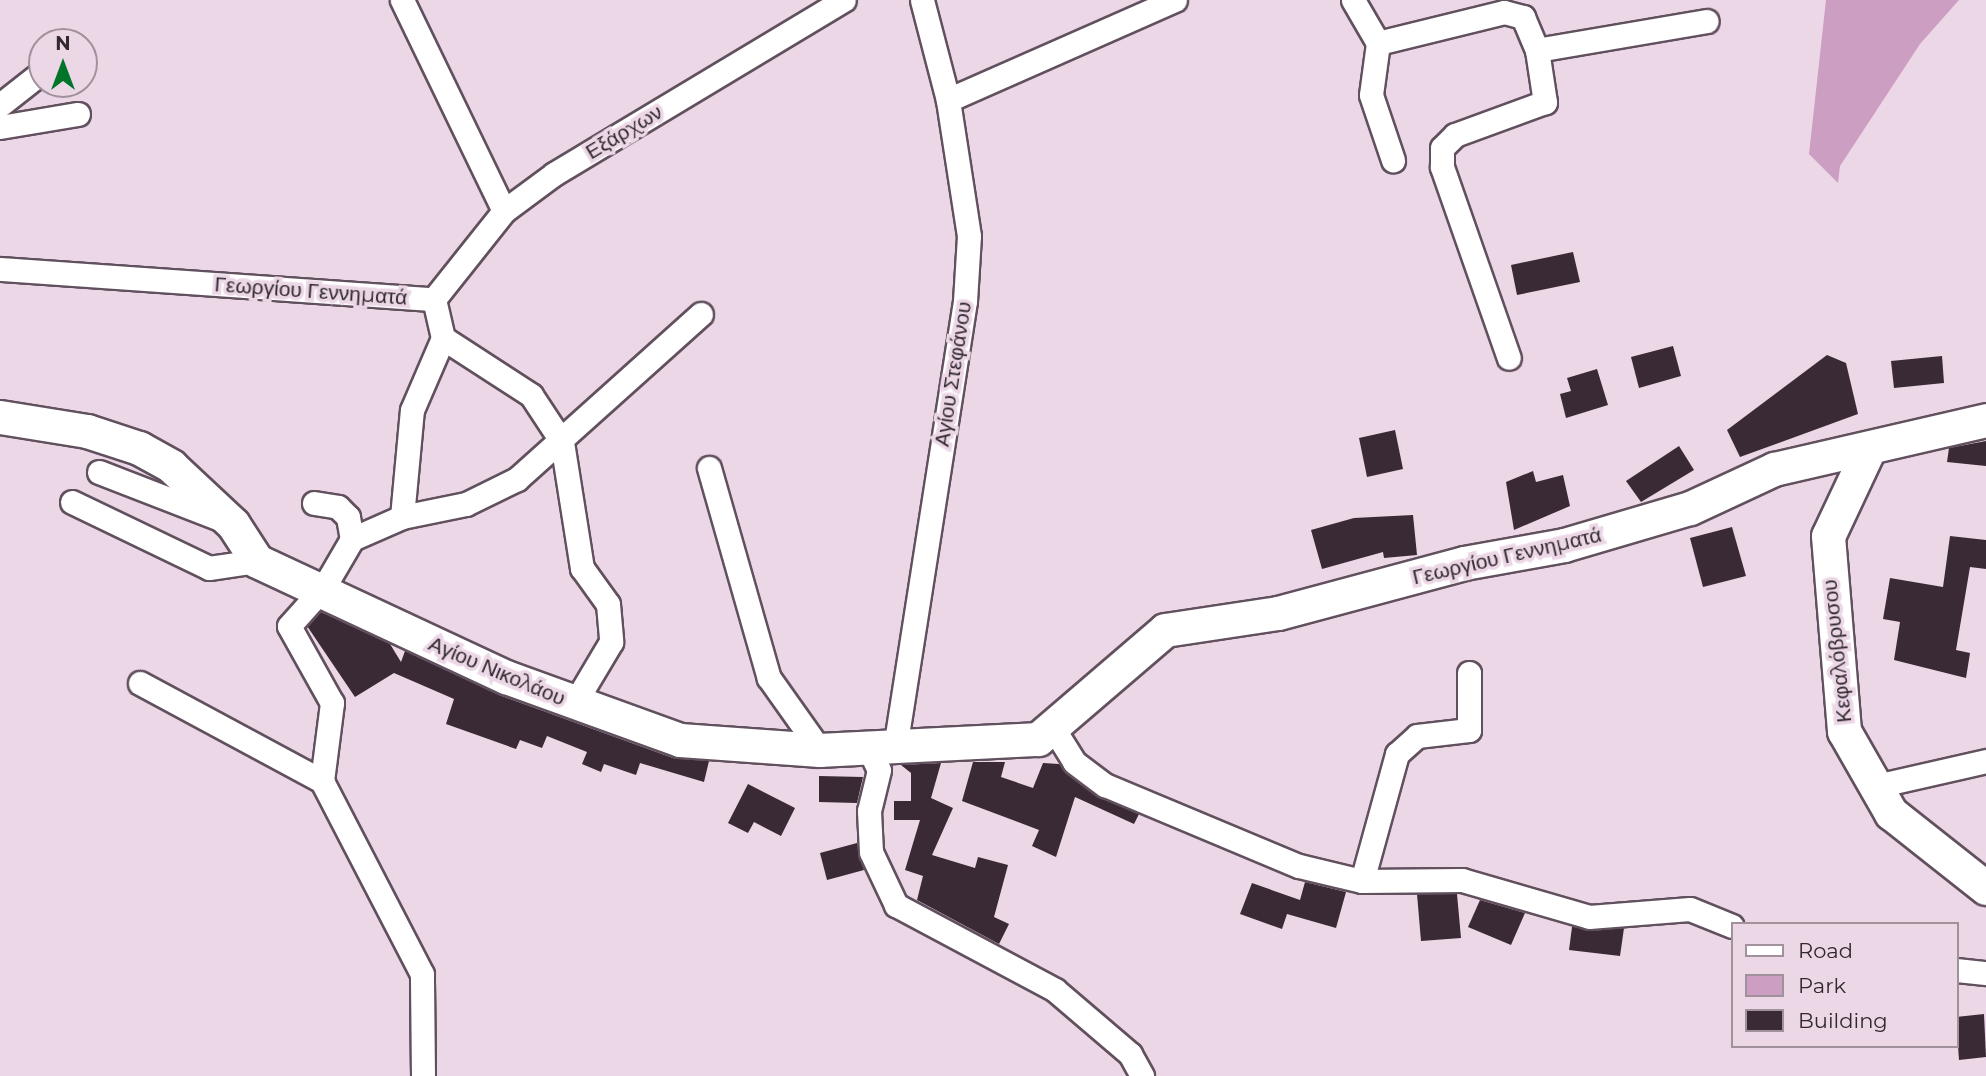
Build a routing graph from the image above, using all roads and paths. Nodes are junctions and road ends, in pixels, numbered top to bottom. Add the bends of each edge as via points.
1 (402, 0) edge
2 (844, 0) edge
3 (922, 0) edge
4 (1175, 0) edge
5 (1353, 0) edge
6 (1124, 10) edge
7 (1707, 21) dead end
8 (1378, 44) junction
9 (1537, 50) junction
10 (28, 83) edge
11 (948, 100) junction
12 (0, 105) edge
13 (78, 114) dead end
14 (0, 127) edge
15 (1393, 160) dead end
16 (504, 211) junction
17 (0, 269) edge
18 (434, 299) junction
19 (701, 314) dead end
20 (443, 338) junction
21 (1509, 359) dead end
22 (0, 417) edge
23 (1986, 420) edge
24 (562, 442) junction
25 (1869, 449) junction
26 (709, 468) dead end
27 (99, 472) dead end
28 (72, 502) dead end
29 (314, 503) dead end
30 (402, 517) junction
31 (233, 524) junction
32 (352, 539) junction
33 (257, 561) junction
34 (324, 587) junction
35 (1469, 673) dead end
36 (140, 683) dead end
37 (574, 704) junction
38 (1055, 730) junction
39 (882, 749) junction
40 (820, 750) junction
41 (1986, 761) edge
42 (322, 781) junction
43 (1872, 788) junction
44 (1362, 881) junction
45 (1986, 888) edge
46 (1730, 925) edge
47 (1958, 970) edge
48 (1986, 973) edge
49 (423, 1076) edge
50 (1142, 1076) edge

1 - 16 street
2 - 16 street, Εξάρχων via 554,174
3 - 11 street, Αγίου Στεφάνου
4 - 6 street
5 - 8 street
6 - 11 street
7 - 9 street
8 - 9 street via 1504,12 1522,17
8 - 15 street via 1371,95
9 - 21 street via 1545,102 1455,135 1442,148 1442,167
10 - 12 street
11 - 39 street, Αγίου Στεφάνου via 969,236 965,301
13 - 14 street
16 - 18 street, Εξάρχων
17 - 18 street, Γεωργίου Γεννηματά
18 - 20 street, Γεωργίου Γεννηματά
19 - 24 street via 594,403
20 - 24 street via 531,395
20 - 30 street via 412,410
22 - 31 street via 86,431 139,447 172,466
23 - 25 street, Γεωργίου Γεννηματά
24 - 30 street via 517,479 466,504
24 - 37 street via 582,568 608,604 611,642
25 - 38 street, Γεωργίου Γεννηματά via 1774,470 1690,508 1564,545 1464,563 1278,613 1165,630
25 - 43 street, Κεφαλόβρυσου via 1836,511 1828,564 1842,722
26 - 40 street via 769,678
27 - 31 street
28 - 33 street via 209,568
29 - 32 street via 338,507 348,517
30 - 32 street
31 - 33 street
32 - 34 street
33 - 34 street, Αγίου Νικολάου
34 - 37 street, Αγίου Νικολάου via 470,662
34 - 42 street via 289,626 332,703
35 - 44 street via 1469,730 1417,736 1397,754
36 - 42 street
37 - 40 street, Αγίου Νικολάου via 704,744
38 - 39 street, Αγίου Νικολάου via 1027,741
38 - 44 street via 1074,762 1105,785 1234,843
39 - 40 street, Αγίου Νικολάου
39 - 50 street via 869,811 872,852 897,905 1055,990 1130,1054
41 - 43 street
42 - 49 street via 422,974
43 - 45 street, Κεφαλόβρυσου via 1917,837
44 - 46 street via 1462,880 1589,917 1690,909
47 - 48 street

